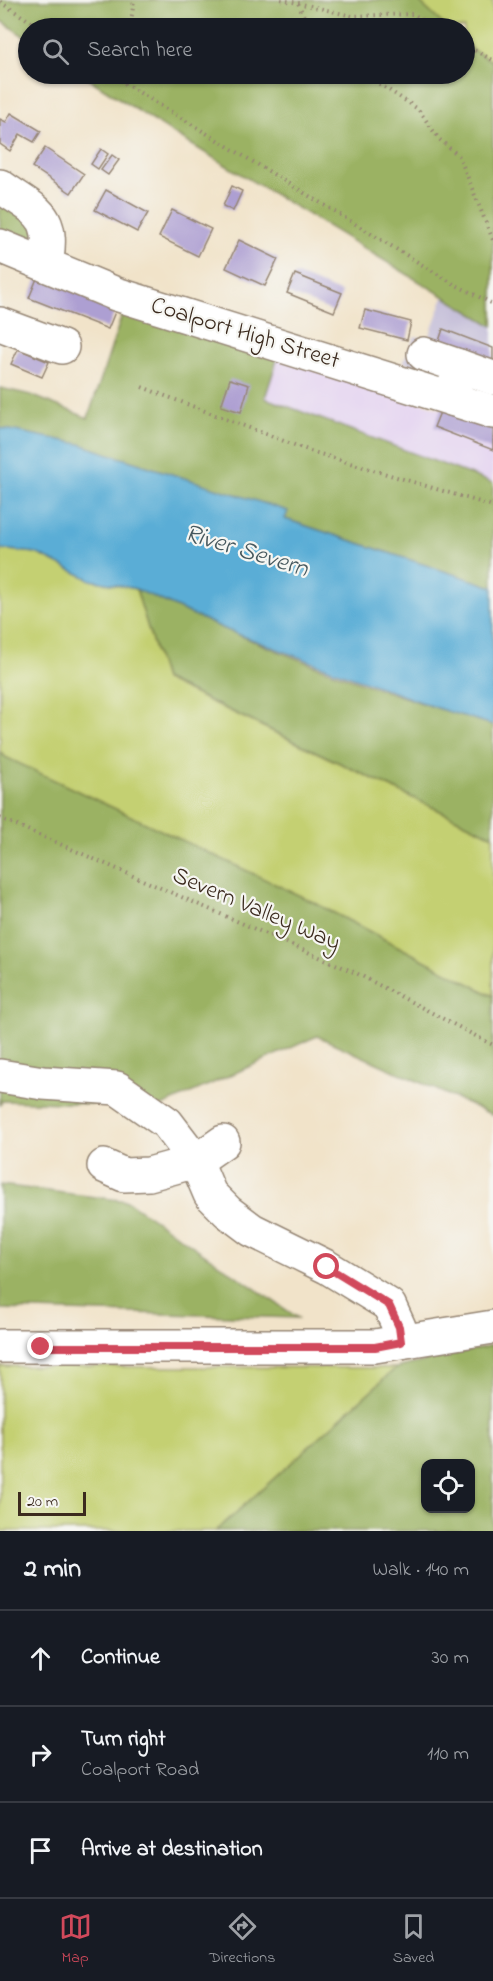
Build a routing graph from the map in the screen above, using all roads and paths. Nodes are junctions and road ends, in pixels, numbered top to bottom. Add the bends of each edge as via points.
1 (134, 0) edge
2 (281, 0) edge
3 (0, 2) edge
4 (298, 3) junction
5 (25, 18) edge
6 (131, 18) edge
7 (305, 18) edge
8 (420, 18) edge
9 (475, 50) edge
10 (493, 60) edge
11 (125, 84) edge
12 (379, 84) edge
13 (0, 186) edge
14 (493, 240) edge
15 (0, 246) edge
16 (46, 265) junction
17 (493, 304) edge
18 (0, 324) edge
19 (62, 347) dead end
20 (424, 354) dead end
21 (459, 366) junction
22 (493, 378) edge
23 (142, 387) dead end
24 (452, 399) junction
25 (493, 412) edge
26 (493, 506) edge
27 (0, 818) edge
28 (493, 1045) edge
29 (0, 1076) edge
30 (223, 1142) dead end
31 (196, 1161) junction
32 (104, 1166) dead end
33 (493, 1327) edge
34 (401, 1342) junction
35 (0, 1346) edge

1 - 6 path
2 - 4 path
3 - 5 path
4 - 7 path
4 - 8 path via 352,16 413,14
9 - 10 path
11 - 17 path
12 - 14 path via 417,109 439,139 459,156
13 - 16 street via 43,217 50,242
15 - 16 street, Coalport High Street
16 - 24 street, Coalport High Street via 116,294
18 - 19 street
20 - 21 street
21 - 22 street
21 - 24 street
23 - 26 path via 310,451
24 - 25 street, Coalport High Street
27 - 28 path, Severn Valley Way via 356,973
29 - 31 street via 117,1088 167,1122
30 - 31 street
31 - 32 street via 149,1174 124,1175
31 - 34 street via 210,1194 252,1230 327,1267 389,1305
33 - 34 street
34 - 35 street via 375,1347

